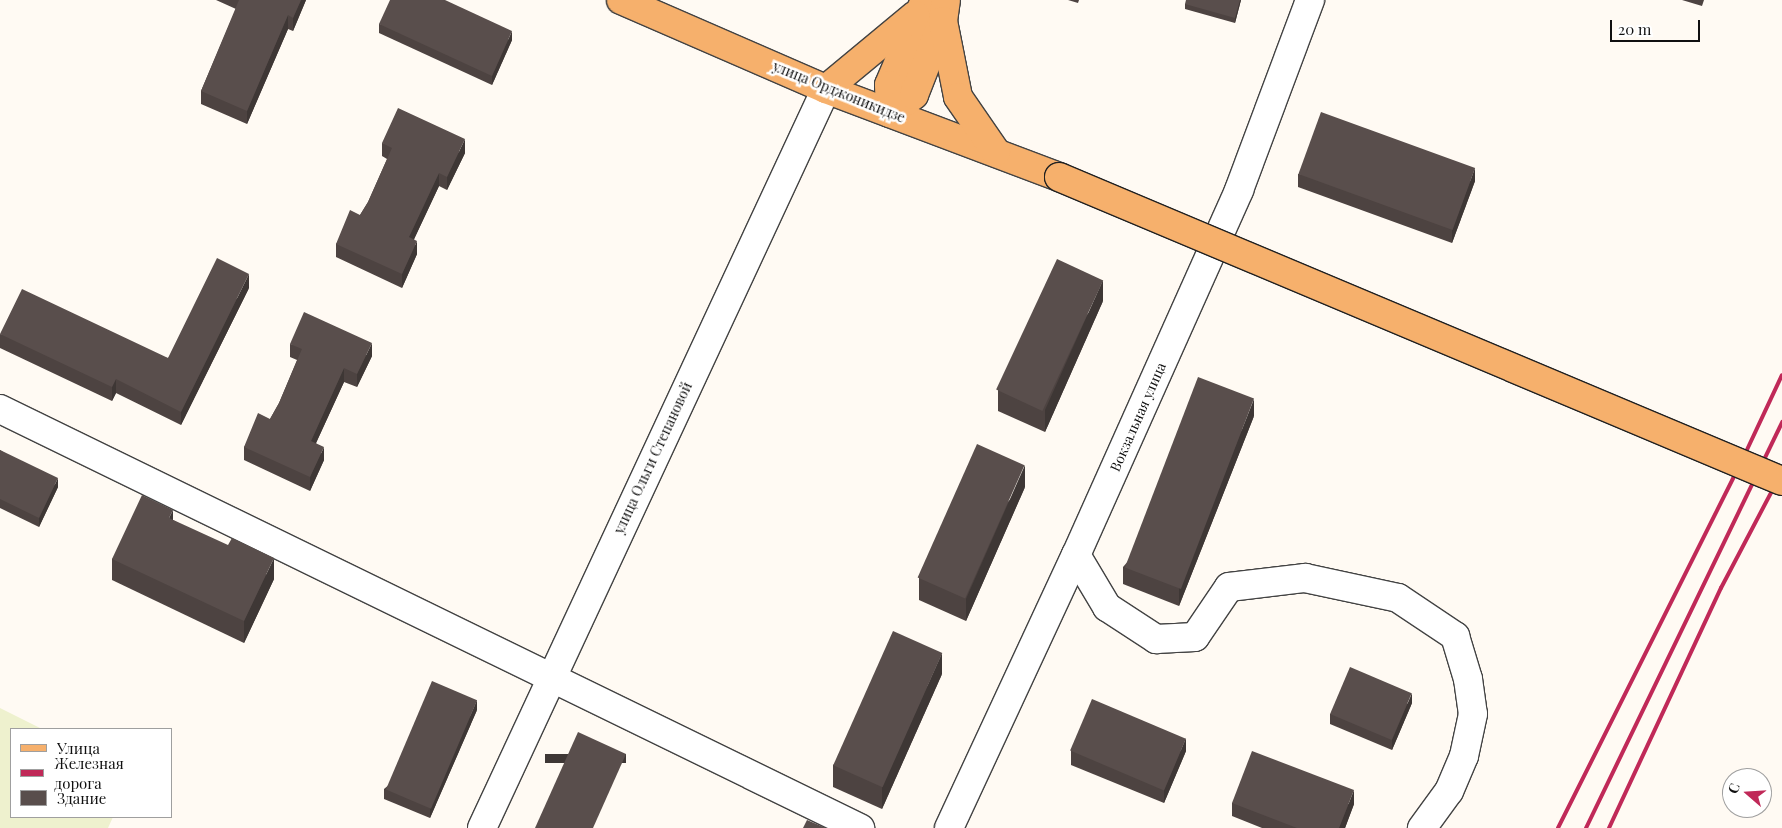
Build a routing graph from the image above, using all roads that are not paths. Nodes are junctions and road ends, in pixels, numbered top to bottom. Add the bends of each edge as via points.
1 (621, 0) edge
2 (1310, 0) edge
3 (921, 6) edge
4 (945, 11) edge
5 (826, 89) junction
6 (890, 114) junction
7 (996, 152) junction
8 (0, 409) edge
9 (1782, 481) edge
10 (1076, 555) junction
11 (551, 679) junction
12 (482, 828) edge
13 (860, 828) edge
14 (949, 828) edge
15 (1422, 828) edge

1 - 5 main road, улица Орджоникидзе
2 - 10 street, Вокзальная улица via 1239,190
3 - 5 main road
3 - 6 main road via 888,85
4 - 6 main road via 914,95
4 - 7 main road via 958,97
5 - 6 main road, улица Орджоникидзе
5 - 11 street, улица Ольги Степановой
6 - 7 main road, улица Орджоникидзе
7 - 9 main road, улица Орджоникидзе, bridge
8 - 11 street
10 - 14 street, Вокзальная улица
10 - 15 street via 1107,607 1156,639 1195,637 1228,587 1305,578 1398,598 1455,636 1468,680 1473,714 1464,756 1449,791
11 - 12 street, улица Ольги Степановой
11 - 13 street

